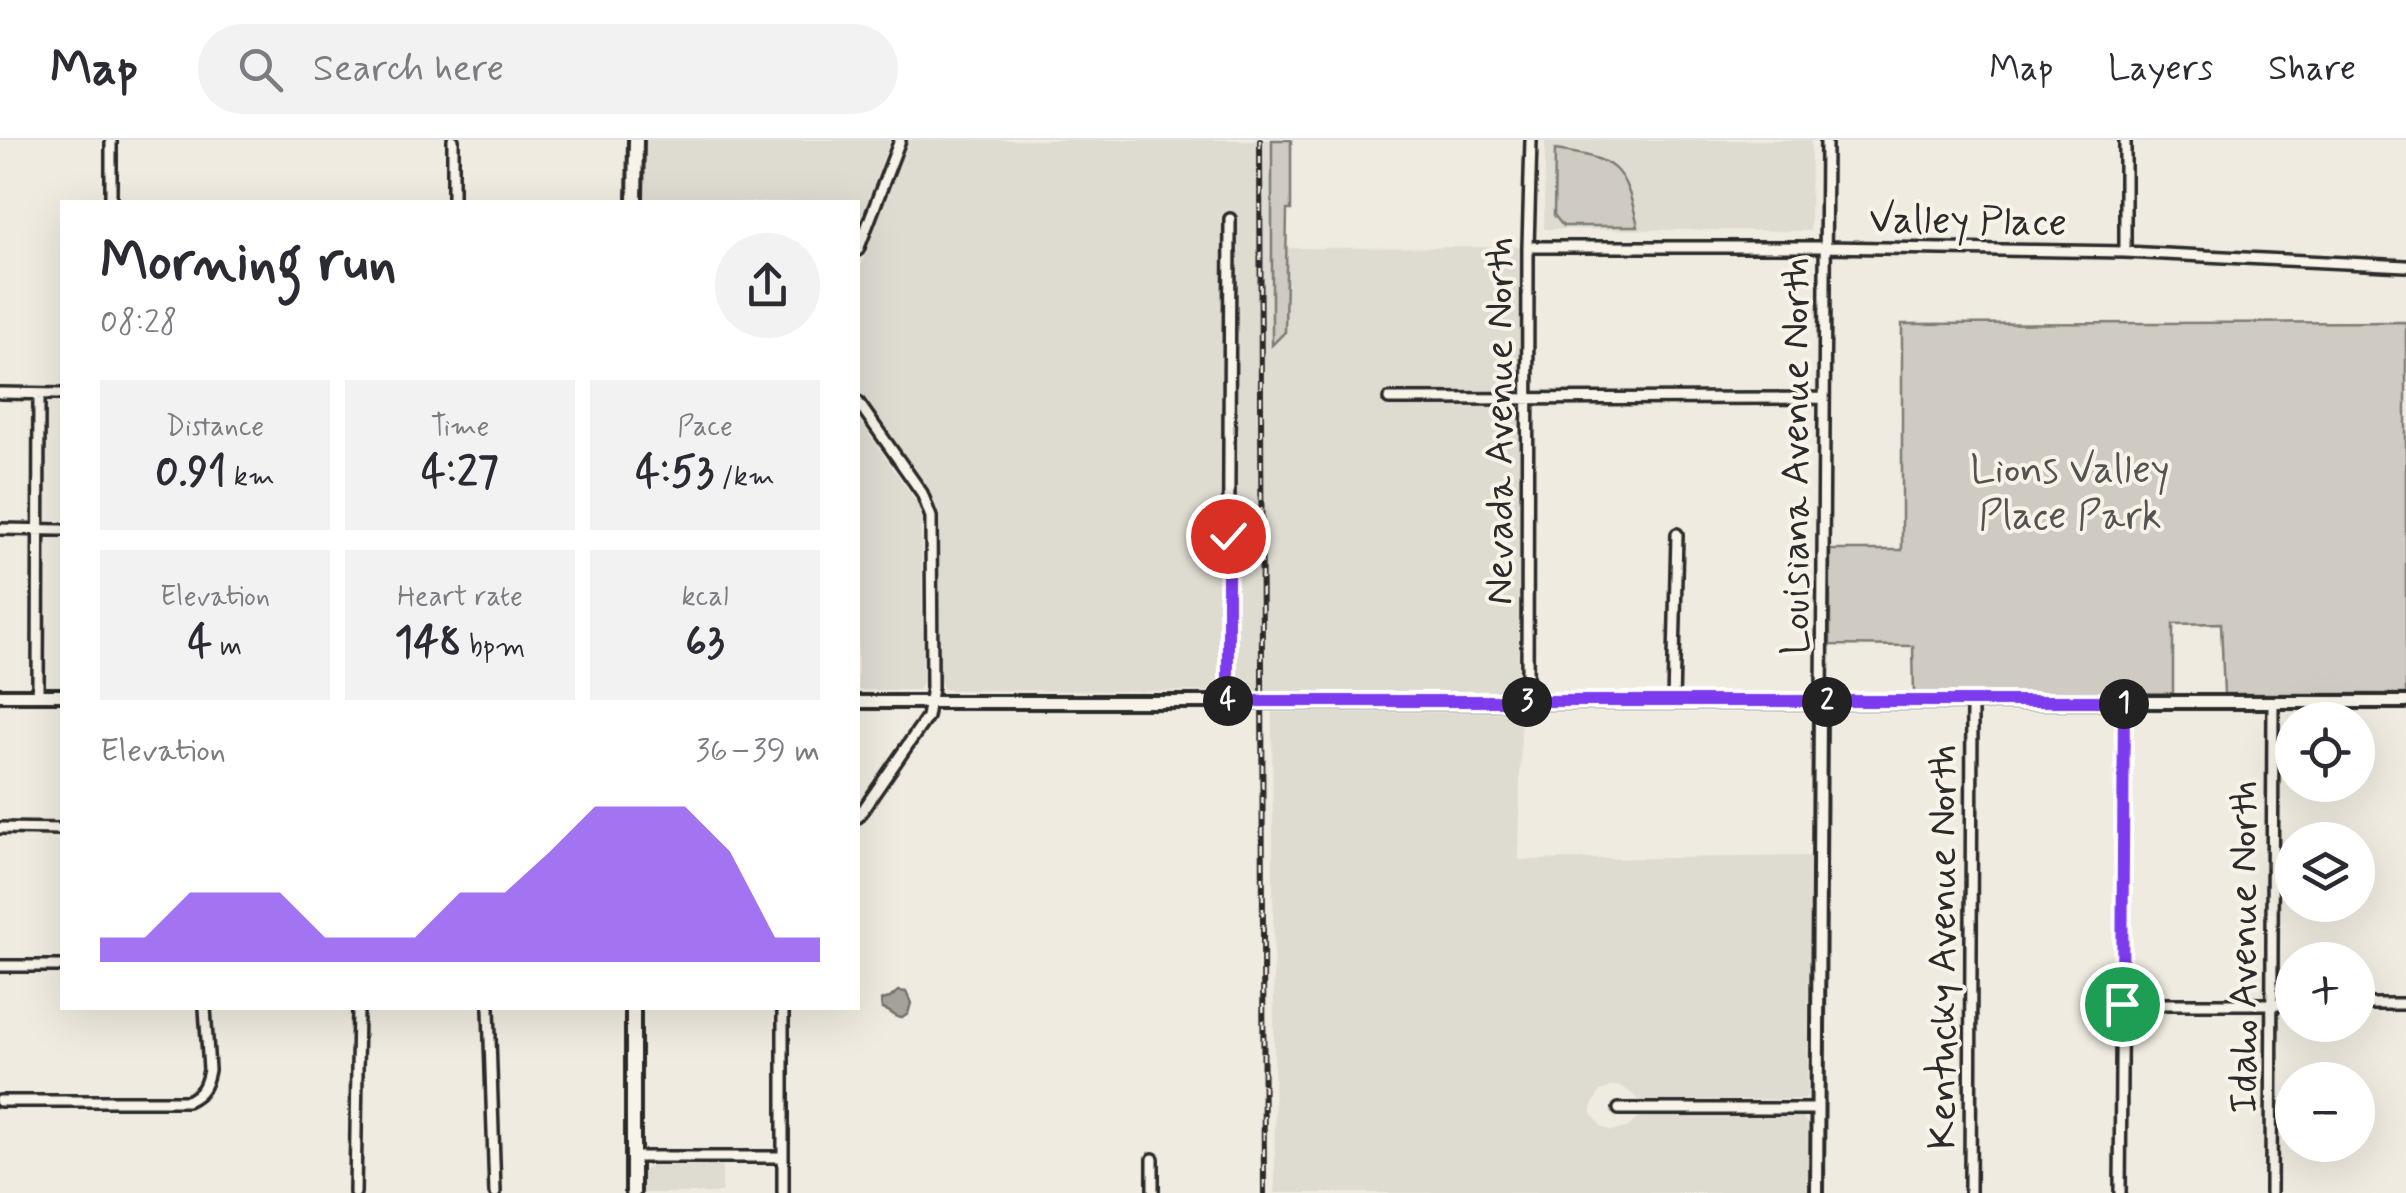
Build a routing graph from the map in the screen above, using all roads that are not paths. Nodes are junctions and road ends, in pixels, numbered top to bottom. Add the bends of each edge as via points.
1 (111, 140) edge
2 (454, 140) edge
3 (636, 140) edge
4 (900, 140) edge
5 (1531, 140) edge
6 (1826, 140) edge
7 (2126, 140) edge
8 (111, 200) edge
9 (453, 200) edge
10 (635, 200) edge
11 (1230, 218) dead end
12 (860, 245) edge
13 (1528, 247) junction
14 (1826, 247) junction
15 (2125, 252) junction
16 (2406, 266) edge
17 (0, 393) edge
18 (39, 394) junction
19 (60, 394) edge
20 (1529, 398) junction
21 (1824, 398) junction
22 (1389, 399) dead end
23 (860, 405) edge
24 (0, 529) edge
25 (38, 529) junction
26 (60, 530) edge
27 (1677, 534) dead end
28 (0, 694) edge
29 (38, 695) junction
30 (60, 695) edge
31 (1228, 701) junction
32 (1972, 701) junction
33 (2124, 701) junction
34 (860, 702) edge
35 (930, 702) junction
36 (1527, 702) junction
37 (1822, 702) junction
38 (2274, 702) junction
39 (2406, 702) edge
40 (1673, 703) junction
41 (860, 815) edge
42 (0, 828) edge
43 (60, 829) edge
44 (0, 966) edge
45 (60, 966) edge
46 (2122, 1004) junction
47 (2272, 1004) junction
48 (2375, 1004) edge
49 (2406, 1004) edge
50 (205, 1010) edge
51 (358, 1010) edge
52 (489, 1010) edge
53 (633, 1010) edge
54 (783, 1010) edge
55 (0, 1101) edge
56 (1817, 1109) junction
57 (1619, 1110) dead end
58 (782, 1156) junction
59 (633, 1157) junction
60 (1153, 1159) dead end
61 (355, 1193) edge
62 (496, 1193) edge
63 (633, 1193) edge
64 (783, 1193) edge
65 (1153, 1193) edge
66 (1817, 1193) edge
67 (1970, 1193) edge
68 (2120, 1193) edge
69 (2271, 1193) edge

1 - 8 street
2 - 9 street
3 - 10 main road
4 - 12 street
5 - 13 street, Nevada Avenue North
6 - 14 street, Louisiana Avenue North
7 - 15 street
11 - 31 street
13 - 14 street, Valley Place
13 - 20 street, Nevada Avenue North
14 - 15 street, Valley Place
14 - 21 street, Louisiana Avenue North
15 - 16 street, Valley Place
17 - 18 street
18 - 19 street
18 - 25 street
20 - 21 street
20 - 22 street
20 - 36 street, Nevada Avenue North
21 - 37 street, Louisiana Avenue North
23 - 35 street via 922,493 931,517
24 - 25 street
25 - 26 street
25 - 29 street
27 - 40 street
28 - 29 street
29 - 30 street
31 - 35 street
31 - 36 street
32 - 33 street
32 - 37 street
32 - 67 street, Kentucky Avenue North
33 - 38 street
33 - 46 street
34 - 35 street
35 - 41 street via 928,717
36 - 40 street
37 - 40 street
37 - 56 street, Louisiana Avenue North
38 - 39 street
38 - 47 street, Idaho Avenue North
42 - 43 street
44 - 45 street
46 - 47 street
46 - 68 street
47 - 69 street, Idaho Avenue North
48 - 49 street
50 - 55 street via 209,1070 197,1096
51 - 61 street
52 - 62 street
53 - 59 main road
54 - 58 street
56 - 57 street
56 - 66 street, Louisiana Avenue North
58 - 59 street
58 - 64 street
59 - 63 main road
60 - 65 street

